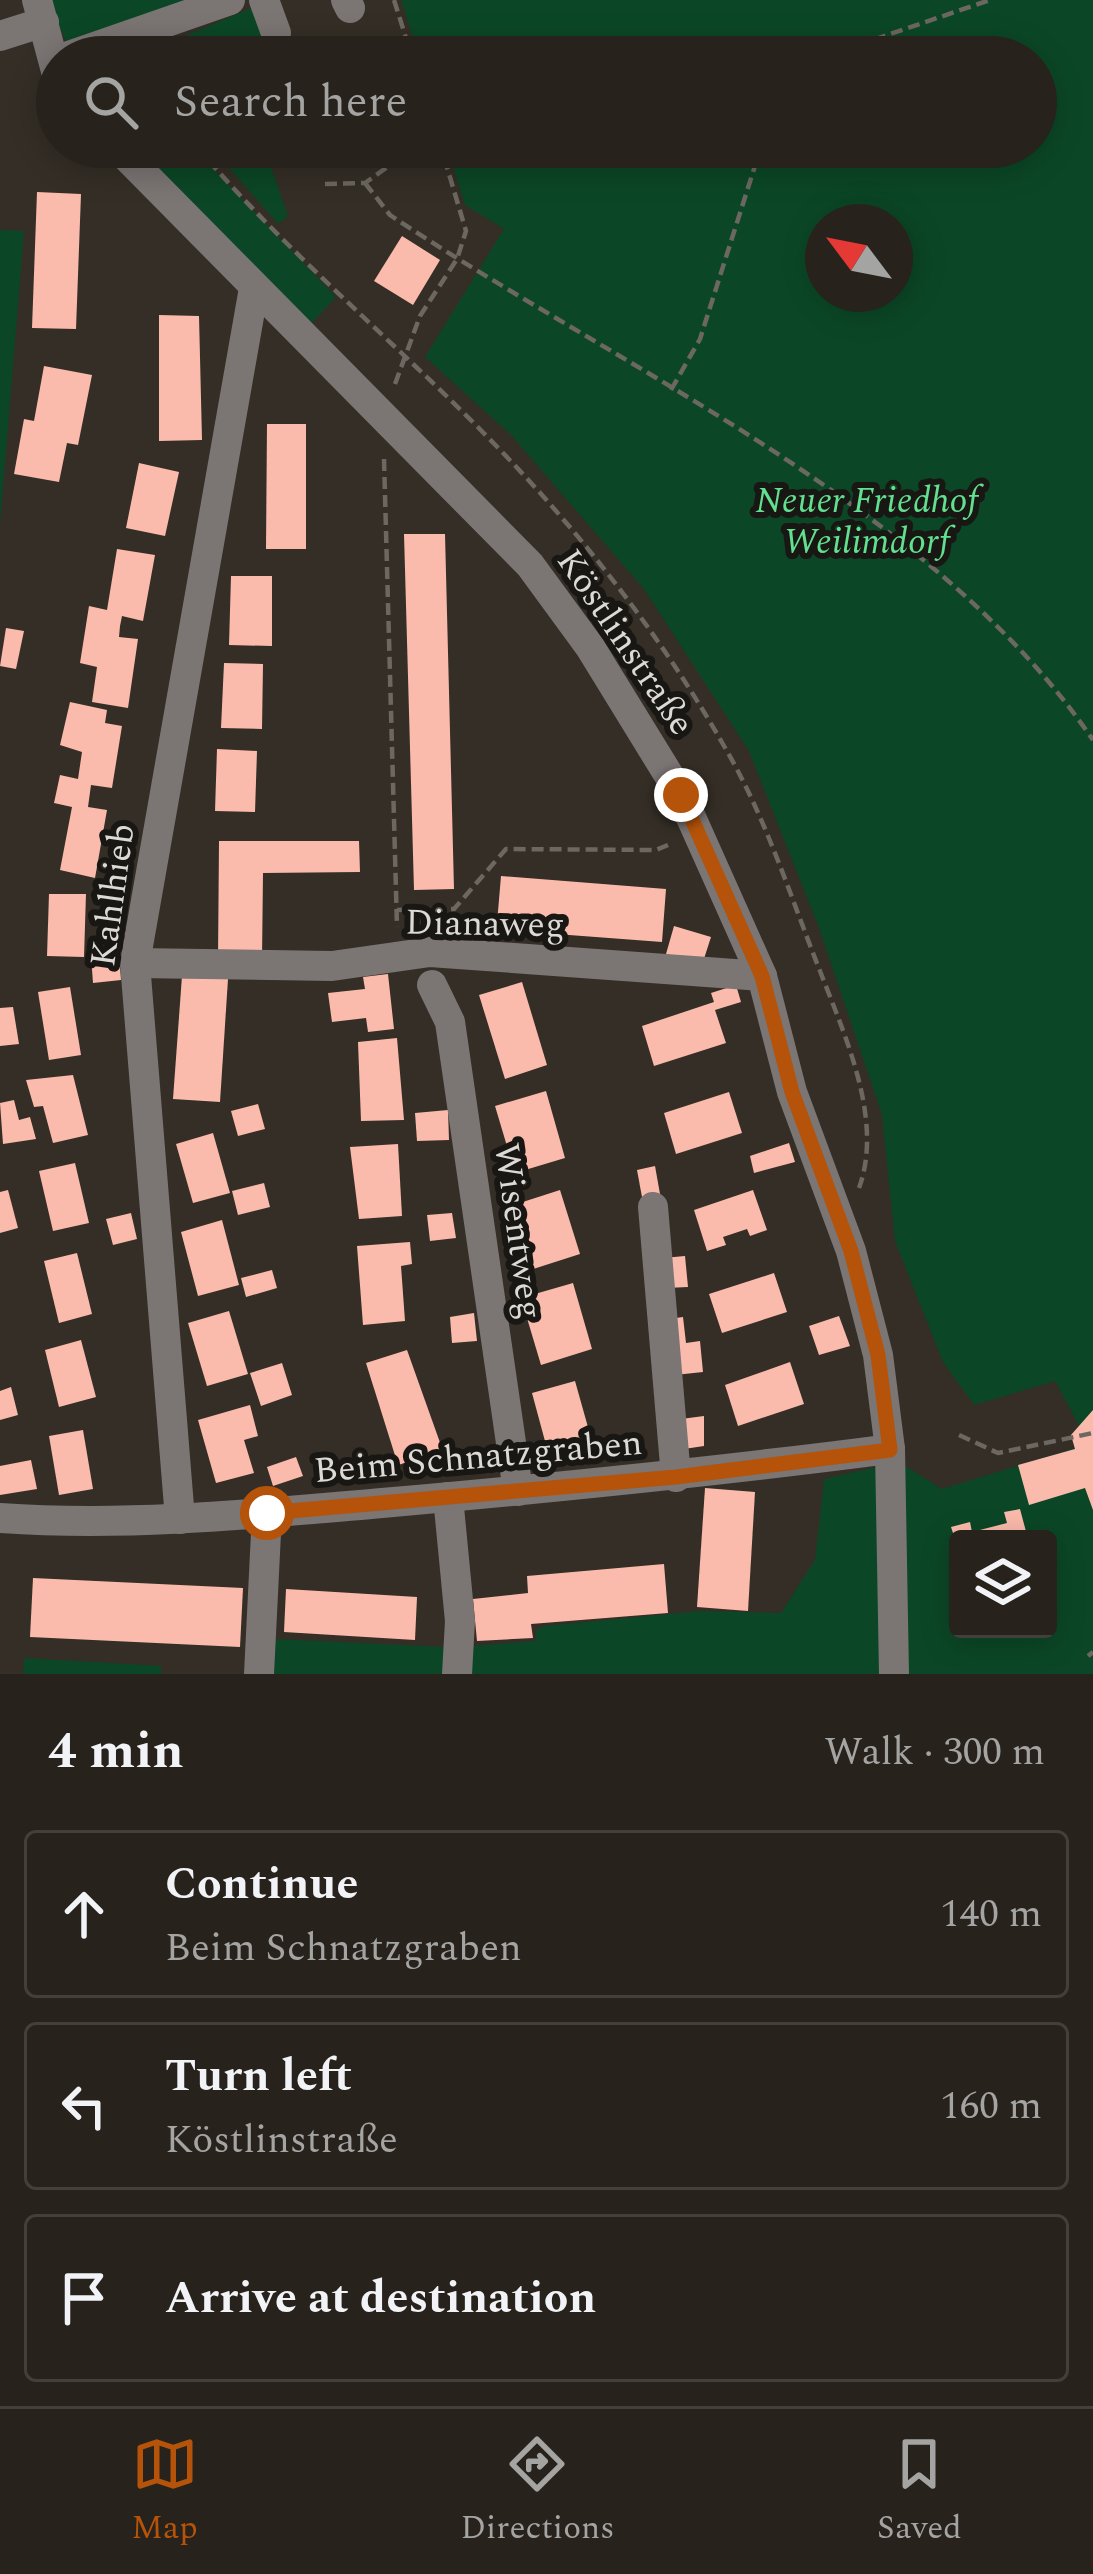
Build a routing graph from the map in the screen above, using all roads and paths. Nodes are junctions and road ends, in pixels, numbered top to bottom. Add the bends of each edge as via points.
1 (230, 0) edge
2 (264, 0) edge
3 (394, 0) edge
4 (990, 0) edge
5 (40, 11) edge
6 (276, 32) dead end
7 (0, 36) edge
8 (133, 36) edge
9 (405, 36) edge
10 (885, 36) edge
11 (137, 168) edge
12 (387, 168) edge
13 (447, 168) edge
14 (754, 168) edge
15 (365, 183) junction
16 (325, 184) dead end
17 (457, 260) junction
18 (254, 288) junction
19 (406, 358) dead end
20 (671, 390) junction
21 (383, 413) junction
22 (1093, 740) edge
23 (698, 830) junction
24 (397, 910) junction
25 (398, 957) junction
26 (135, 963) junction
27 (762, 976) junction
28 (432, 985) dead end
29 (653, 1207) dead end
30 (1093, 1433) edge
31 (958, 1435) dead end
32 (890, 1450) junction
33 (676, 1477) junction
34 (518, 1491) junction
35 (448, 1497) junction
36 (267, 1513) junction
37 (0, 1518) edge
38 (180, 1519) junction
39 (259, 1674) edge
40 (457, 1674) edge
41 (894, 1674) edge

1 - 8 street
2 - 6 street
3 - 9 path
4 - 10 path
5 - 7 street
11 - 18 street, Köstlinstraße
12 - 15 path
13 - 17 path via 466,231
14 - 20 path via 700,339
15 - 16 path
15 - 17 path via 390,215
17 - 19 path via 420,316
17 - 20 path
18 - 21 street, Köstlinstraße
18 - 26 street, Kahlhieb
20 - 22 path via 938,572 1007,632
21 - 23 street, Köstlinstraße via 542,581 590,646
21 - 24 path
23 - 24 path via 656,850 506,849 454,909
23 - 27 street, Köstlinstraße
24 - 25 path
25 - 26 street, Dianaweg via 332,966
25 - 27 street, Dianaweg via 430,952
26 - 38 street, Kahlhieb
27 - 32 street, Köstlinstraße via 792,1092 851,1251 878,1355
28 - 34 street, Wisentweg via 450,1022
29 - 33 street
30 - 31 path via 998,1453
32 - 33 street, Beim Schnatzgraben
32 - 41 street, Köstlinstraße
33 - 34 street, Beim Schnatzgraben
34 - 35 street, Beim Schnatzgraben
35 - 36 street, Beim Schnatzgraben
35 - 40 street
36 - 38 street, Beim Schnatzgraben
36 - 39 street
37 - 38 street, Beim Schnatzgraben

